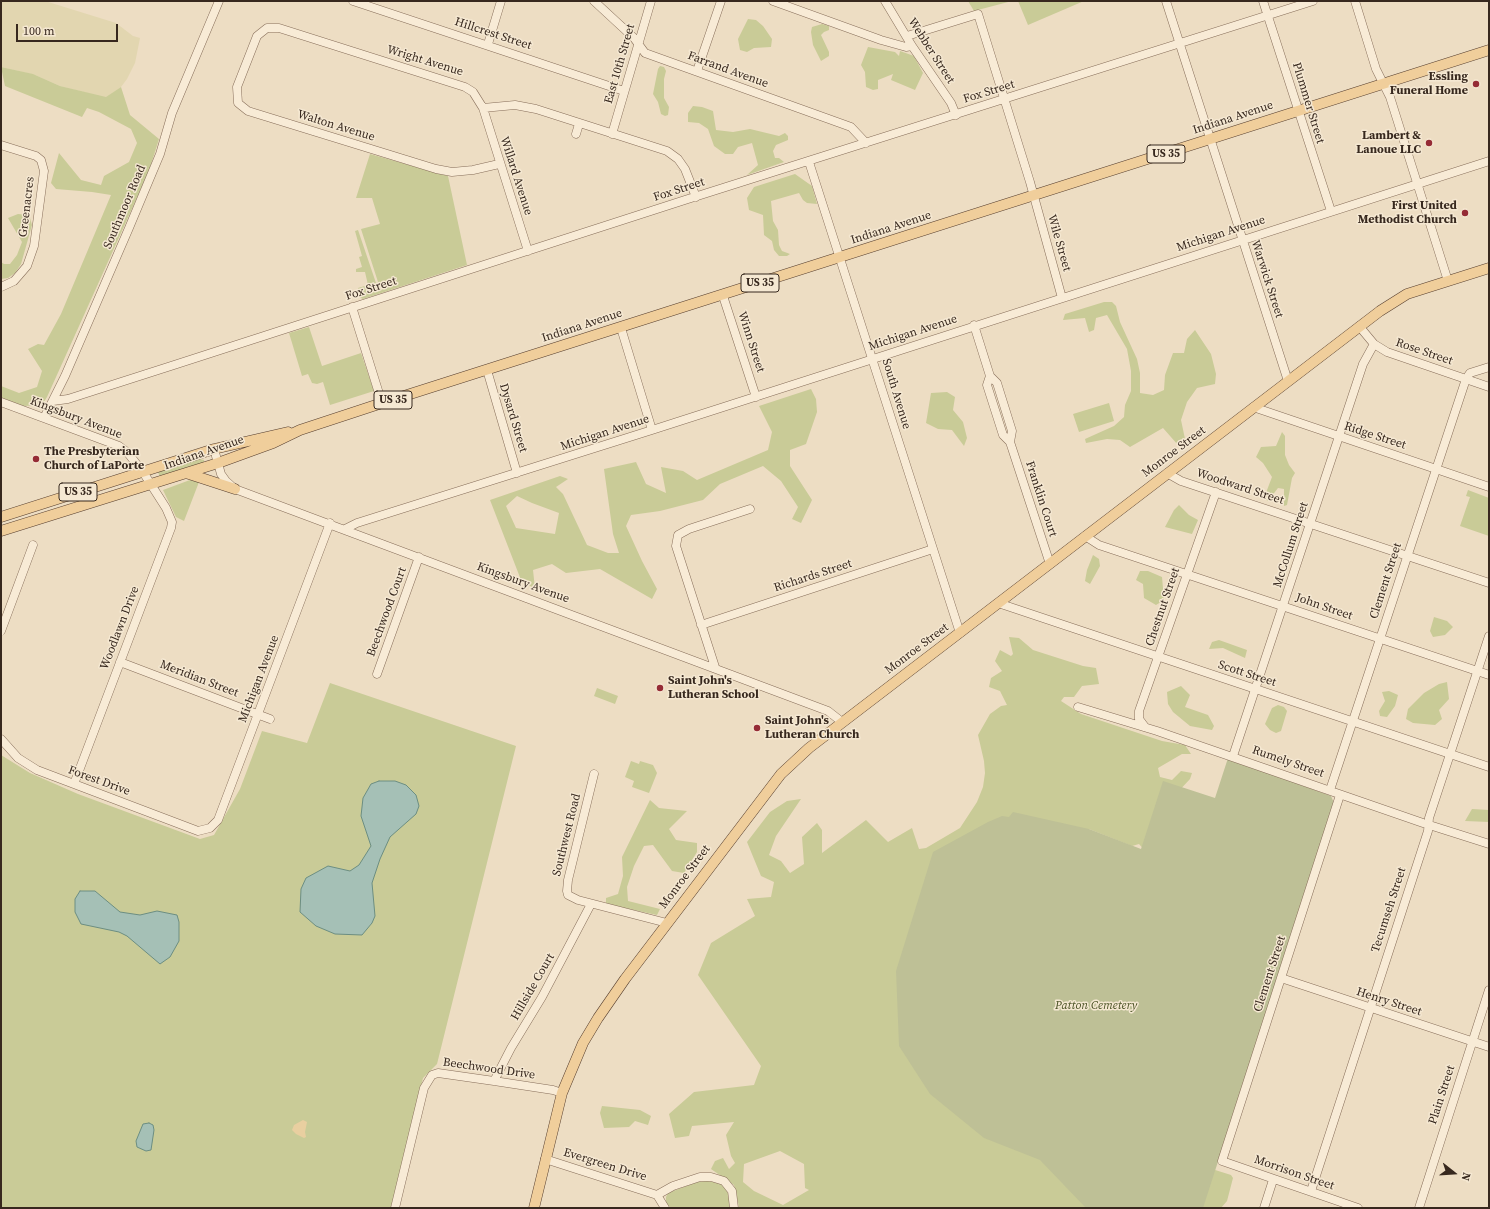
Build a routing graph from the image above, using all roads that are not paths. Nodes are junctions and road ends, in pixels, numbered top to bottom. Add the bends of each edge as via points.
1 (219, 1) edge
2 (353, 1) edge
3 (502, 1) edge
4 (594, 1) edge
5 (650, 1) edge
6 (721, 1) edge
7 (773, 1) edge
8 (885, 1) edge
9 (1166, 1) edge
10 (1263, 1) edge
11 (1314, 1) edge
12 (1355, 1) edge
13 (1268, 16) junction
14 (257, 36) joint
15 (907, 36) junction
16 (638, 43) junction
17 (1180, 43) junction
18 (488, 44) junction
19 (912, 46) junction
20 (1489, 50) edge
21 (697, 71) junction
22 (1385, 84) junction
23 (624, 91) junction
24 (1004, 100) junction
25 (483, 108) junction
26 (1298, 111) junction
27 (956, 115) junction
28 (580, 124) junction
29 (576, 134) dead end
30 (612, 134) junction
31 (1210, 139) junction
32 (866, 143) junction
33 (1, 145) edge
34 (1489, 161) edge
35 (809, 162) junction
36 (499, 164) junction
37 (1417, 184) junction
38 (1034, 196) junction
39 (696, 197) junction
40 (1331, 211) junction
41 (1242, 240) junction
42 (528, 251) junction
43 (839, 258) junction
44 (1489, 268) edge
45 (1448, 281) junction
46 (1, 287) edge
47 (723, 296) junction
48 (1062, 298) junction
49 (352, 307) junction
50 (974, 326) junction
51 (1359, 326) junction
52 (621, 328) junction
53 (1374, 344) junction
54 (872, 359) junction
55 (1489, 367) edge
56 (486, 370) junction
57 (1466, 379) junction
58 (1288, 381) junction
59 (1489, 387) edge
60 (756, 397) junction
61 (53, 401) junction
62 (1, 402) edge
63 (382, 403) junction
64 (1253, 407) junction
65 (44, 418) junction
66 (300, 430) junction
67 (652, 430) junction
68 (1340, 437) junction
69 (214, 449) junction
70 (218, 463) junction
71 (1436, 469) junction
72 (143, 472) junction
73 (517, 473) junction
74 (1167, 473) junction
75 (186, 474) junction
76 (151, 484) junction
77 (1489, 487) edge
78 (236, 489) junction
79 (1216, 492) junction
80 (750, 509) dead end
81 (1, 517) edge
82 (330, 523) junction
83 (1311, 523) junction
84 (345, 529) junction
85 (1, 532) edge
86 (1085, 536) junction
87 (33, 545) dead end
88 (933, 549) junction
89 (1407, 555) junction
90 (419, 558) junction
91 (1050, 564) junction
92 (1187, 575) junction
93 (1489, 583) edge
94 (998, 604) junction
95 (1284, 605) junction
96 (701, 625) junction
97 (1, 631) edge
98 (960, 633) junction
99 (1489, 636) edge
100 (1380, 639) junction
101 (1159, 657) junction
102 (120, 662) junction
103 (715, 668) junction
104 (1478, 671) junction
105 (377, 674) dead end
106 (1489, 675) edge
107 (1256, 689) junction
108 (1078, 708) dead end
109 (259, 714) junction
110 (270, 718) dead end
111 (1353, 721) junction
112 (842, 722) junction
113 (1146, 727) junction
114 (1, 739) edge
115 (1450, 754) junction
116 (1233, 756) junction
117 (1489, 767) edge
118 (594, 774) dead end
119 (74, 784) junction
120 (1330, 790) junction
121 (1340, 795) junction
122 (1429, 825) junction
123 (198, 831) joint
124 (1489, 844) edge
125 (591, 904) junction
126 (667, 923) junction
127 (1282, 978) junction
128 (1489, 990) edge
129 (1370, 1008) junction
130 (1472, 1041) junction
131 (1489, 1047) edge
132 (494, 1081) junction
133 (562, 1093) junction
134 (545, 1159) junction
135 (1222, 1161) joint
136 (1274, 1180) junction
137 (1310, 1191) junction
138 (657, 1195) junction
139 (395, 1208) edge
140 (534, 1208) edge
141 (665, 1208) edge
142 (734, 1208) edge
143 (1264, 1208) edge
144 (1358, 1208) edge
145 (1419, 1208) edge

1 - 61 street, Southmoor Road via 172,114 157,160
2 - 18 street, Hillcrest Street
3 - 18 street
4 - 16 street, Farrand Avenue
5 - 16 street, East 10th Street
6 - 21 street
7 - 19 street via 881,40 906,47
8 - 15 street, Webber Street
9 - 17 street, Warwick Street
10 - 13 street, Plummer Street
11 - 13 street, Fox Street
12 - 22 street via 1376,69
13 - 17 street, Fox Street
13 - 26 street, Plummer Street
14 - 25 street, Wright Avenue via 267,28 279,28 445,80 473,92
14 - 36 street, Walton Avenue via 237,87 238,103 248,111 436,169 452,172
15 - 19 street, Webber Street
15 - 24 street via 978,14
16 - 21 street, Farrand Avenue via 645,53
16 - 23 street, East 10th Street
17 - 24 street, Fox Street
17 - 31 street, Warwick Street
18 - 23 street, Hillcrest Street
19 - 27 street, Webber Street via 951,103
20 - 22 main road, Indiana Avenue / US 35
21 - 32 street, Farrand Avenue via 851,127
22 - 26 main road, Indiana Avenue / US 35
22 - 37 street
23 - 30 street, East 10th Street
24 - 27 street, Fox Street
24 - 38 street
25 - 28 street via 515,105 536,109
25 - 36 street, Willard Avenue
26 - 31 main road, Indiana Avenue / US 35
26 - 40 street, Plummer Street
27 - 32 street, Fox Street
28 - 29 street
28 - 30 street
30 - 39 street via 673,154 685,169
31 - 38 main road, Indiana Avenue / US 35
31 - 41 street, Warwick Street
32 - 35 street, Fox Street
33 - 46 street, Greenacres via 36,156 41,160 44,171 34,246 27,266 14,281
34 - 37 street, Michigan Avenue
35 - 39 street, Fox Street
35 - 43 street, South Avenue
36 - 42 street, Willard Avenue
37 - 40 street, Michigan Avenue
37 - 45 street
38 - 43 main road, Indiana Avenue / US 35
38 - 48 street, Wile Street
39 - 42 street, Fox Street
40 - 41 street, Michigan Avenue
41 - 48 street, Michigan Avenue
41 - 58 street, Warwick Street
42 - 49 street, Fox Street
43 - 47 main road, Indiana Avenue / US 35
43 - 54 street, South Avenue
44 - 45 main road, Monroe Street
45 - 51 main road, Monroe Street via 1401,297
47 - 52 main road, Indiana Avenue / US 35
47 - 60 street, Winn Street
48 - 50 street, Michigan Avenue
49 - 61 street, Fox Street via 167,368 68,399
49 - 63 street
50 - 54 street, Michigan Avenue
50 - 91 street, Franklin Court via 990,376 987,385 1003,435 1010,442
51 - 53 street, Rose Street
51 - 58 main road, Monroe Street
52 - 56 main road, Indiana Avenue / US 35
52 - 67 street
53 - 57 street, Rose Street via 1394,355
53 - 68 street, McCollum Street via 1364,364
54 - 60 street, Michigan Avenue
54 - 88 street, South Avenue
55 - 57 street via 1470,373
56 - 63 main road, Indiana Avenue / US 35
56 - 73 street, Dysard Street
57 - 59 street, Rose Street
57 - 71 street, Clement Street
58 - 64 main road, Monroe Street
60 - 67 street, Michigan Avenue
61 - 65 street, Southmoor Road
62 - 65 street, Kingsbury Avenue
63 - 66 main road, Indiana Avenue / US 35
64 - 68 street, Ridge Street
64 - 74 main road, Monroe Street
65 - 72 street, Kingsbury Avenue via 119,446 133,458
66 - 69 main road, Indiana Avenue / US 35
66 - 70 main road, Indiana Avenue / US 35
67 - 73 street, Michigan Avenue
68 - 71 street, Ridge Street
68 - 83 street, McCollum Street
69 - 70 street, Kingsbury Avenue
69 - 72 main road, Indiana Avenue / US 35
70 - 75 main road, Indiana Avenue / US 35
70 - 78 street, Kingsbury Avenue via 221,474
71 - 77 street, Ridge Street
71 - 89 street, Clement Street
72 - 76 street, Kingsbury Avenue
72 - 81 main road, Indiana Avenue / US 35
73 - 84 street, Michigan Avenue
74 - 79 street, Woodward Street via 1181,481
74 - 86 main road, Monroe Street
75 - 76 main road, Indiana Avenue / US 35
75 - 78 main road
76 - 85 main road, Indiana Avenue / US 35
76 - 102 street, Woodlawn Drive via 170,515 171,528
78 - 82 street, Kingsbury Avenue
79 - 83 street, Woodward Street
79 - 92 street, Chestnut Street
80 - 96 street via 678,535 676,546
82 - 84 street, Kingsbury Avenue
82 - 109 street, Michigan Avenue
83 - 89 street, Woodward Street
83 - 95 street, McCollum Street
84 - 90 street, Kingsbury Avenue
86 - 91 main road, Monroe Street
86 - 92 street, John Street via 1099,545
87 - 97 street
88 - 96 street, Richards Street
88 - 98 street, South Avenue
89 - 93 street, Woodward Street
89 - 100 street, Clement Street
90 - 103 street, Kingsbury Avenue
90 - 105 street, Beechwood Court
91 - 94 main road, Monroe Street
92 - 95 street, John Street
92 - 101 street, Chestnut Street
94 - 98 main road, Monroe Street
94 - 101 street, Scott Street
95 - 100 street, John Street
95 - 107 street, McCollum Street
96 - 103 street
98 - 112 main road, Monroe Street
99 - 104 street, Tecumseh Street
100 - 104 street, John Street
100 - 111 street, Clement Street
101 - 107 street, Scott Street
101 - 113 street, Chestnut Street via 1139,711 1139,720
102 - 109 street, Meridian Street
102 - 119 street, Woodlawn Drive
103 - 112 street, Kingsbury Avenue via 828,711
104 - 106 street, John Street
104 - 115 street, Tecumseh Street
107 - 111 street, Scott Street
107 - 116 street, McCollum Street
108 - 113 street, Rumely Street
109 - 110 street, Meridian Street
109 - 123 street, Michigan Avenue via 218,820 210,828
111 - 115 street, Scott Street
111 - 120 street, Clement Street
112 - 126 main road, Monroe Street via 798,756 780,774
113 - 116 street, Rumely Street
114 - 119 street, Forest Drive via 28,765
115 - 117 street, Scott Street
115 - 122 street, Tecumseh Street
116 - 120 street, Rumely Street
118 - 125 street, Southwest Road via 567,887 570,897
119 - 123 street, Forest Drive
120 - 121 street, Rumely Street
121 - 122 street, Rumely Street
121 - 127 street, Clement Street
122 - 124 street, Rumely Street
122 - 129 street, Tecumseh Street
125 - 126 street, Southwest Road
125 - 132 street, Hillside Court
126 - 133 main road, Monroe Street via 598,1018 571,1068
127 - 129 street, Henry Street
127 - 135 street, Clement Street
128 - 130 street, Plain Street
129 - 130 street, Henry Street
129 - 137 street, Tecumseh Street
130 - 131 street, Henry Street
130 - 145 street, Plain Street
132 - 133 street, Beechwood Drive
132 - 139 street, Beechwood Drive via 438,1073 427,1080
133 - 134 main road, Monroe Street
134 - 138 street, Evergreen Drive
134 - 140 main road, Monroe Street
135 - 136 street, Morrison Street
136 - 137 street, Morrison Street
136 - 143 street
137 - 144 street, Morrison Street
138 - 141 street, Evergreen Drive
138 - 142 street, Evergreen Drive via 673,1186 700,1177 711,1177 724,1181 732,1191

